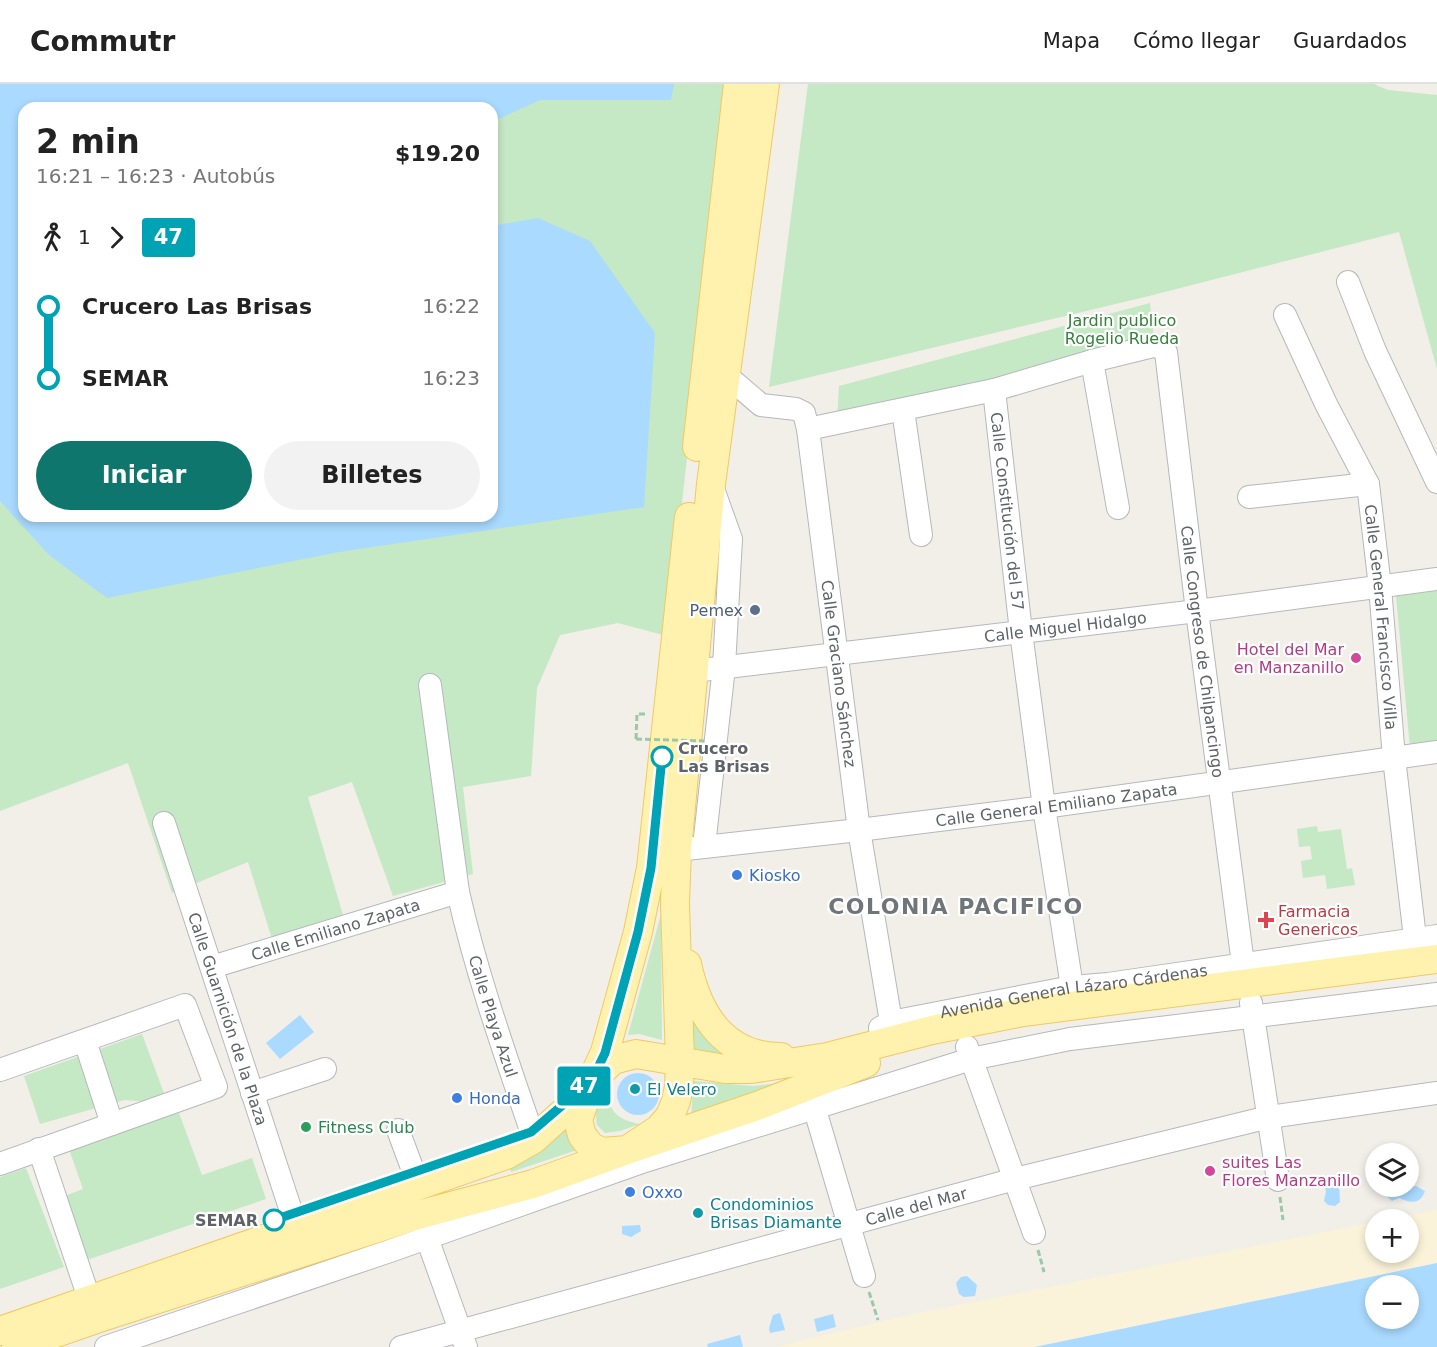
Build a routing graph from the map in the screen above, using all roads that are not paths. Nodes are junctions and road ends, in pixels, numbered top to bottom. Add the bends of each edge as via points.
1 (738, 84) edge
2 (765, 84) edge
3 (1348, 282) dead end
4 (1284, 315) dead end
5 (1092, 361) junction
6 (727, 376) junction
7 (994, 390) junction
8 (761, 405) junction
9 (903, 410) junction
10 (720, 416) junction
11 (808, 429) junction
12 (1437, 482) edge
13 (711, 484) junction
14 (1368, 484) junction
15 (1249, 497) dead end
16 (1118, 508) dead end
17 (921, 535) dead end
18 (1437, 579) edge
19 (1380, 586) junction
20 (1197, 611) junction
21 (1021, 632) junction
22 (838, 654) junction
23 (724, 668) junction
24 (694, 671) junction
25 (430, 685) dead end
26 (1437, 752) edge
27 (1394, 758) junction
28 (1219, 783) junction
29 (1044, 807) junction
30 (164, 823) dead end
31 (859, 830) junction
32 (691, 848) junction
33 (458, 892) junction
34 (675, 903) junction
35 (1426, 937) edge
36 (1437, 959) edge
37 (1243, 964) junction
38 (212, 967) junction
39 (1437, 980) edge
40 (1072, 987) junction
41 (1437, 994) edge
42 (1252, 1009) junction
43 (891, 1022) junction
44 (932, 1030) junction
45 (85, 1041) junction
46 (969, 1053) junction
47 (827, 1058) junction
48 (680, 1062) junction
49 (325, 1069) dead end
50 (0, 1070) edge
51 (592, 1080) junction
52 (252, 1093) junction
53 (1437, 1093) edge
54 (812, 1100) junction
55 (760, 1105) junction
56 (1269, 1117) junction
57 (112, 1124) junction
58 (398, 1130) dead end
59 (533, 1136) junction
60 (39, 1149) junction
61 (627, 1150) junction
62 (0, 1164) edge
63 (414, 1173) junction
64 (1015, 1179) junction
65 (1278, 1180) road end
66 (292, 1214) junction
67 (849, 1226) junction
68 (423, 1228) junction
69 (1034, 1233) dead end
70 (864, 1276) road end
71 (0, 1312) edge
72 (95, 1317) edge
73 (464, 1339) edge
74 (16, 1342) edge
75 (67, 1347) edge
76 (401, 1347) edge

1 - 51 main road via 651,868 605,1053
2 - 6 main road
3 - 12 street via 1375,351
4 - 14 street, Calle General Francisco Villa
5 - 7 street
5 - 16 street
5 - 20 street, Calle Congreso de Chilpancingo via 1153,346 1166,352
6 - 8 street
6 - 10 main road
7 - 9 street
7 - 21 street, Calle Constitución del 57
8 - 10 street
8 - 11 street via 804,412
9 - 11 street
9 - 17 street
10 - 13 main road
11 - 22 street, Calle Graciano Sánchez
13 - 23 street via 731,539
13 - 24 main road
14 - 15 street
14 - 19 street, Calle General Francisco Villa
18 - 19 street, Calle Miguel Hidalgo
19 - 20 street, Calle Miguel Hidalgo
19 - 27 street, Calle General Francisco Villa
20 - 21 street, Calle Miguel Hidalgo
20 - 28 street, Calle Congreso de Chilpancingo
21 - 22 street, Calle Miguel Hidalgo
21 - 29 street, Calle Constitución del 57
22 - 23 street, Calle Miguel Hidalgo
22 - 31 street, Calle Graciano Sánchez
23 - 24 street, Calle Miguel Hidalgo
23 - 32 street
24 - 32 main road
25 - 33 street, Calle Playa Azul
26 - 27 street, Calle General Emiliano Zapata
27 - 28 street, Calle General Emiliano Zapata
27 - 35 street, Calle General Francisco Villa
28 - 29 street, Calle General Emiliano Zapata
28 - 37 street, Calle Congreso de Chilpancingo
29 - 31 street, Calle General Emiliano Zapata
29 - 40 street, Calle Constitución del 57
30 - 38 street, Calle Guarnición de la Plaza
31 - 32 street, Calle General Emiliano Zapata
31 - 43 street, Calle Graciano Sánchez
32 - 34 main road
33 - 38 street, Calle Emiliano Zapata
33 - 59 street, Calle Playa Azul via 482,983
34 - 47 main road via 695,995 718,1033 734,1045 764,1057
34 - 48 main road
35 - 37 street, Avenida General Lázaro Cárdenas
36 - 44 main road, Avenida General Lázaro Cárdenas via 1023,1012
37 - 40 street, Avenida General Lázaro Cárdenas
38 - 52 street, Calle Guarnición de la Plaza
39 - 42 street, Avenida General Lázaro Cárdenas
40 - 43 street, Avenida General Lázaro Cárdenas
41 - 42 street
42 - 46 street, Avenida General Lázaro Cárdenas via 1071,1026 1004,1037
42 - 56 street
43 - 47 street, Avenida General Lázaro Cárdenas
44 - 47 main road, Avenida General Lázaro Cárdenas
44 - 55 main road, Avenida General Lázaro Cárdenas via 904,1048
45 - 50 street
45 - 57 street
45 - 57 street via 185,1005 216,1087
46 - 54 street, Avenida General Lázaro Cárdenas
46 - 64 street
47 - 48 main road via 751,1069
48 - 51 main road via 647,1054 625,1056 613,1060
48 - 61 main road via 676,1101 670,1116 659,1129
49 - 52 street
51 - 59 main road
51 - 61 main road via 578,1120 582,1135 591,1147 603,1152
52 - 66 street, Calle Guarnición de la Plaza
53 - 56 street, Calle del Mar
54 - 55 street, Avenida General Lázaro Cárdenas
54 - 67 street
54 - 68 street via 645,1161
55 - 61 main road, Avenida General Lázaro Cárdenas
56 - 64 street, Calle del Mar
56 - 65 street
57 - 60 street
58 - 63 street
59 - 63 main road
59 - 72 main road via 506,1155
60 - 62 street
60 - 72 street
61 - 68 main road
63 - 66 main road
64 - 67 street, Calle del Mar
64 - 69 street
66 - 72 main road
67 - 70 street
67 - 73 street, Calle del Mar
68 - 72 main road
68 - 73 street
71 - 72 main road
72 - 74 main road
72 - 75 main road
73 - 76 street, Calle del Mar

